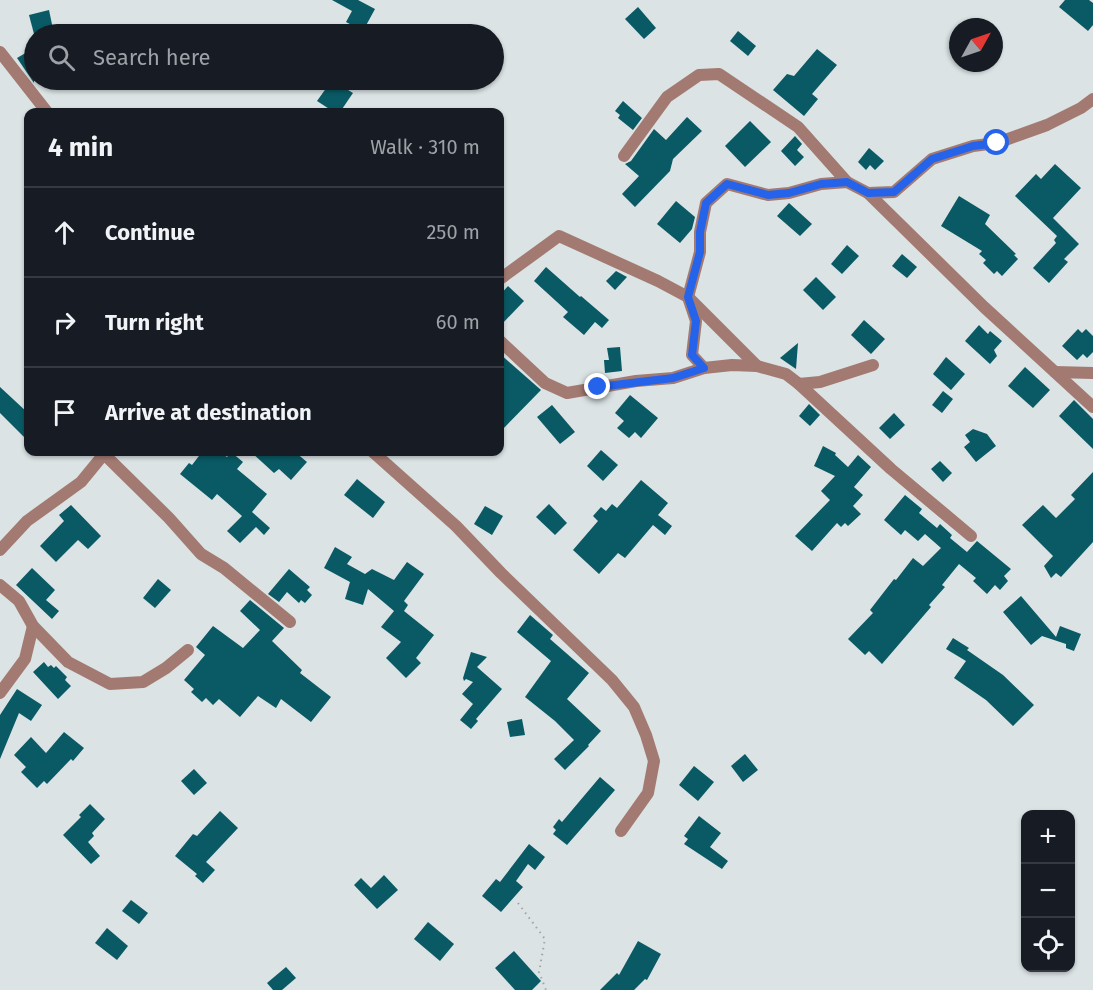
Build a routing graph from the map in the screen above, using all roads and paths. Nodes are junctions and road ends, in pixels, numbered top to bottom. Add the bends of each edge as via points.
1 (0, 52) edge
2 (24, 83) edge
3 (30, 90) edge
4 (1093, 99) edge
5 (44, 108) edge
6 (624, 156) dead end
7 (847, 182) junction
8 (868, 193) junction
9 (504, 276) edge
10 (688, 297) junction
11 (504, 345) edge
12 (873, 365) dead end
13 (757, 366) junction
14 (704, 368) junction
15 (1055, 372) junction
16 (1093, 373) edge
17 (799, 384) junction
18 (1093, 407) edge
19 (103, 456) edge
20 (108, 456) edge
21 (377, 456) edge
22 (971, 536) dead end
23 (0, 550) edge
24 (0, 585) edge
25 (290, 622) dead end
26 (33, 626) junction
27 (188, 650) dead end
28 (0, 693) edge
29 (621, 831) dead end
30 (518, 903) dead end
31 (546, 990) edge

1 - 2 street
3 - 5 street
4 - 8 street via 1047,125 997,143 932,159 894,192
6 - 7 street via 667,97 699,75 719,74 798,127
7 - 8 street
7 - 10 street via 768,195 727,184 706,203 700,252
8 - 15 street
9 - 10 street via 559,236
10 - 13 street
10 - 14 street via 696,321 692,355
11 - 14 street via 544,383 567,393 673,378
12 - 17 street via 820,382
13 - 14 street
13 - 17 street via 786,374
15 - 16 street
15 - 18 street
17 - 22 street
19 - 23 street via 81,482 27,521
20 - 25 street via 201,554
21 - 29 street via 456,526 612,680 634,707 654,761 648,793
24 - 26 street via 19,601
26 - 27 street via 68,662 110,684 143,682
26 - 28 street via 25,659
30 - 31 path via 545,939 539,972

